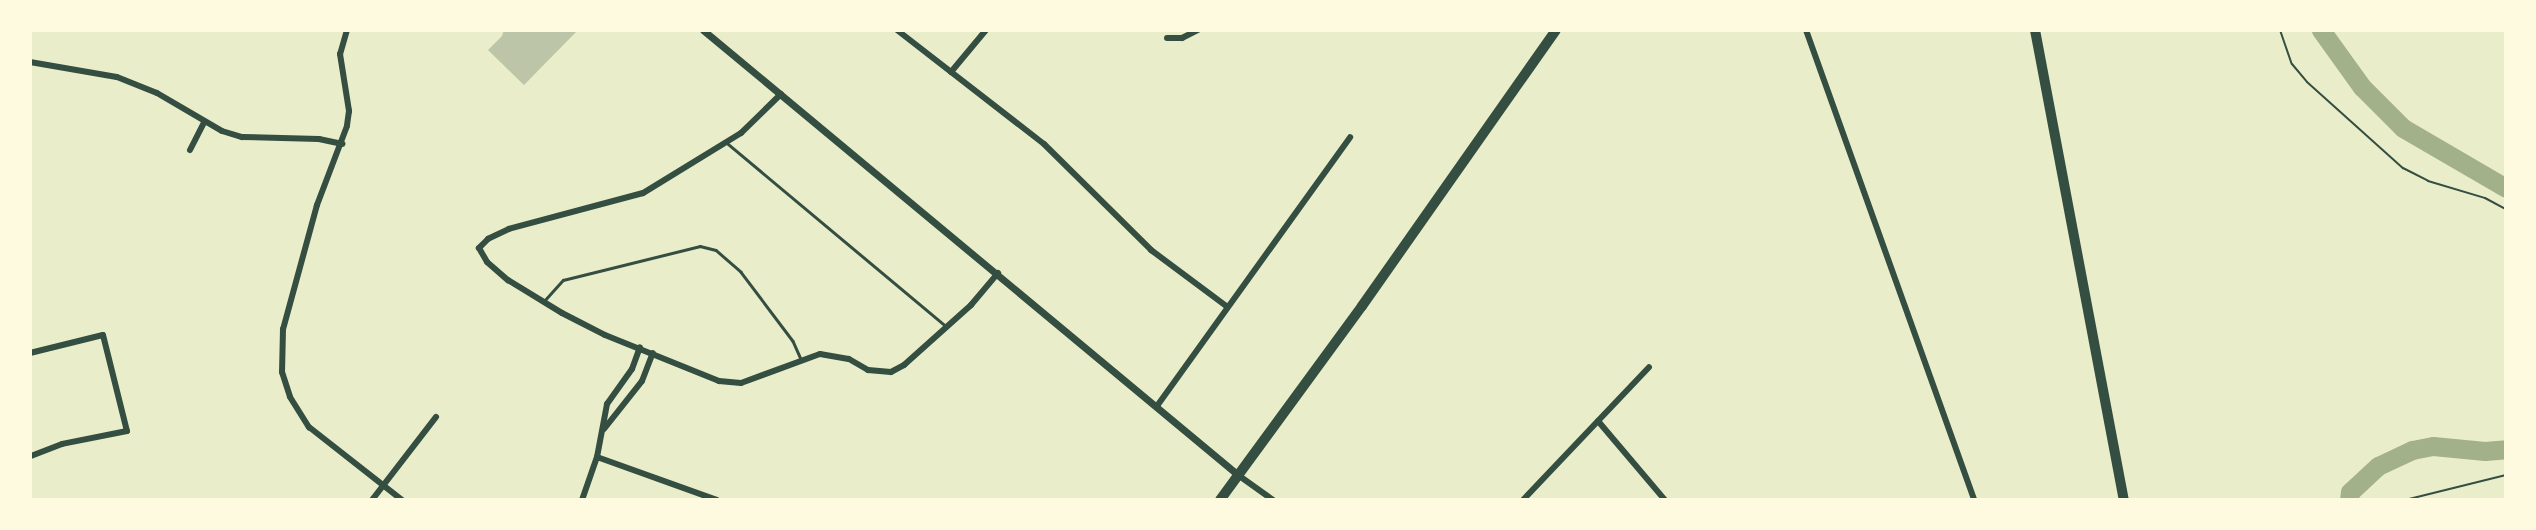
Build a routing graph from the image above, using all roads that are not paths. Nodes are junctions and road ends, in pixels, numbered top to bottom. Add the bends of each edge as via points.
1 (347, 30) edge
2 (703, 30) edge
3 (897, 30) edge
4 (986, 30) edge
5 (1198, 30) edge
6 (1556, 30) edge
7 (1806, 30) edge
8 (2035, 30) edge
9 (1167, 38) dead end
10 (30, 62) edge
11 (951, 72) junction
12 (781, 94) junction
13 (204, 122) junction
14 (1350, 137) dead end
15 (725, 142) junction
16 (342, 144) junction
17 (190, 150) dead end
18 (998, 273) junction
19 (544, 302) junction
20 (1226, 306) junction
21 (947, 327) junction
22 (640, 347) junction
23 (30, 353) edge
24 (653, 353) junction
25 (802, 361) junction
26 (1649, 367) dead end
27 (1157, 406) junction
28 (436, 417) dead end
29 (1598, 421) junction
30 (604, 429) junction
31 (30, 456) edge
32 (597, 457) junction
33 (1238, 475) junction
34 (383, 486) junction
35 (372, 500) edge
36 (402, 500) edge
37 (582, 500) edge
38 (717, 500) edge
39 (1220, 500) edge
40 (1273, 500) edge
41 (1522, 500) edge
42 (1665, 500) edge
43 (1974, 500) edge
44 (2124, 500) edge

1 - 16 street via 340,54 349,111
2 - 12 street
3 - 11 street
4 - 11 street
5 - 9 street via 1182,38
6 - 33 main road
7 - 43 street
8 - 44 main road
10 - 13 street via 117,77 156,93
11 - 20 street via 1044,144 1151,250
12 - 15 street
12 - 18 street
13 - 16 street via 242,137
13 - 17 street
14 - 20 street
15 - 19 street via 643,193 509,229 479,248 487,262
15 - 21 lane
16 - 34 street via 317,205 283,329 282,373 290,397 309,427
18 - 21 street
18 - 27 street
19 - 22 street via 606,335
19 - 25 lane via 564,280 700,246 716,250 741,272 793,341
20 - 27 street
21 - 25 street via 891,372 868,370 834,354
22 - 24 street
22 - 30 street via 632,369 607,404
23 - 31 street via 103,335 127,431 62,444
24 - 25 street via 719,381 741,383
24 - 30 street via 637,389
26 - 29 street
27 - 33 street
28 - 34 street
29 - 41 street
29 - 42 street
30 - 32 street
32 - 37 street
32 - 38 street
33 - 39 main road
33 - 40 street
34 - 35 street
34 - 36 street

